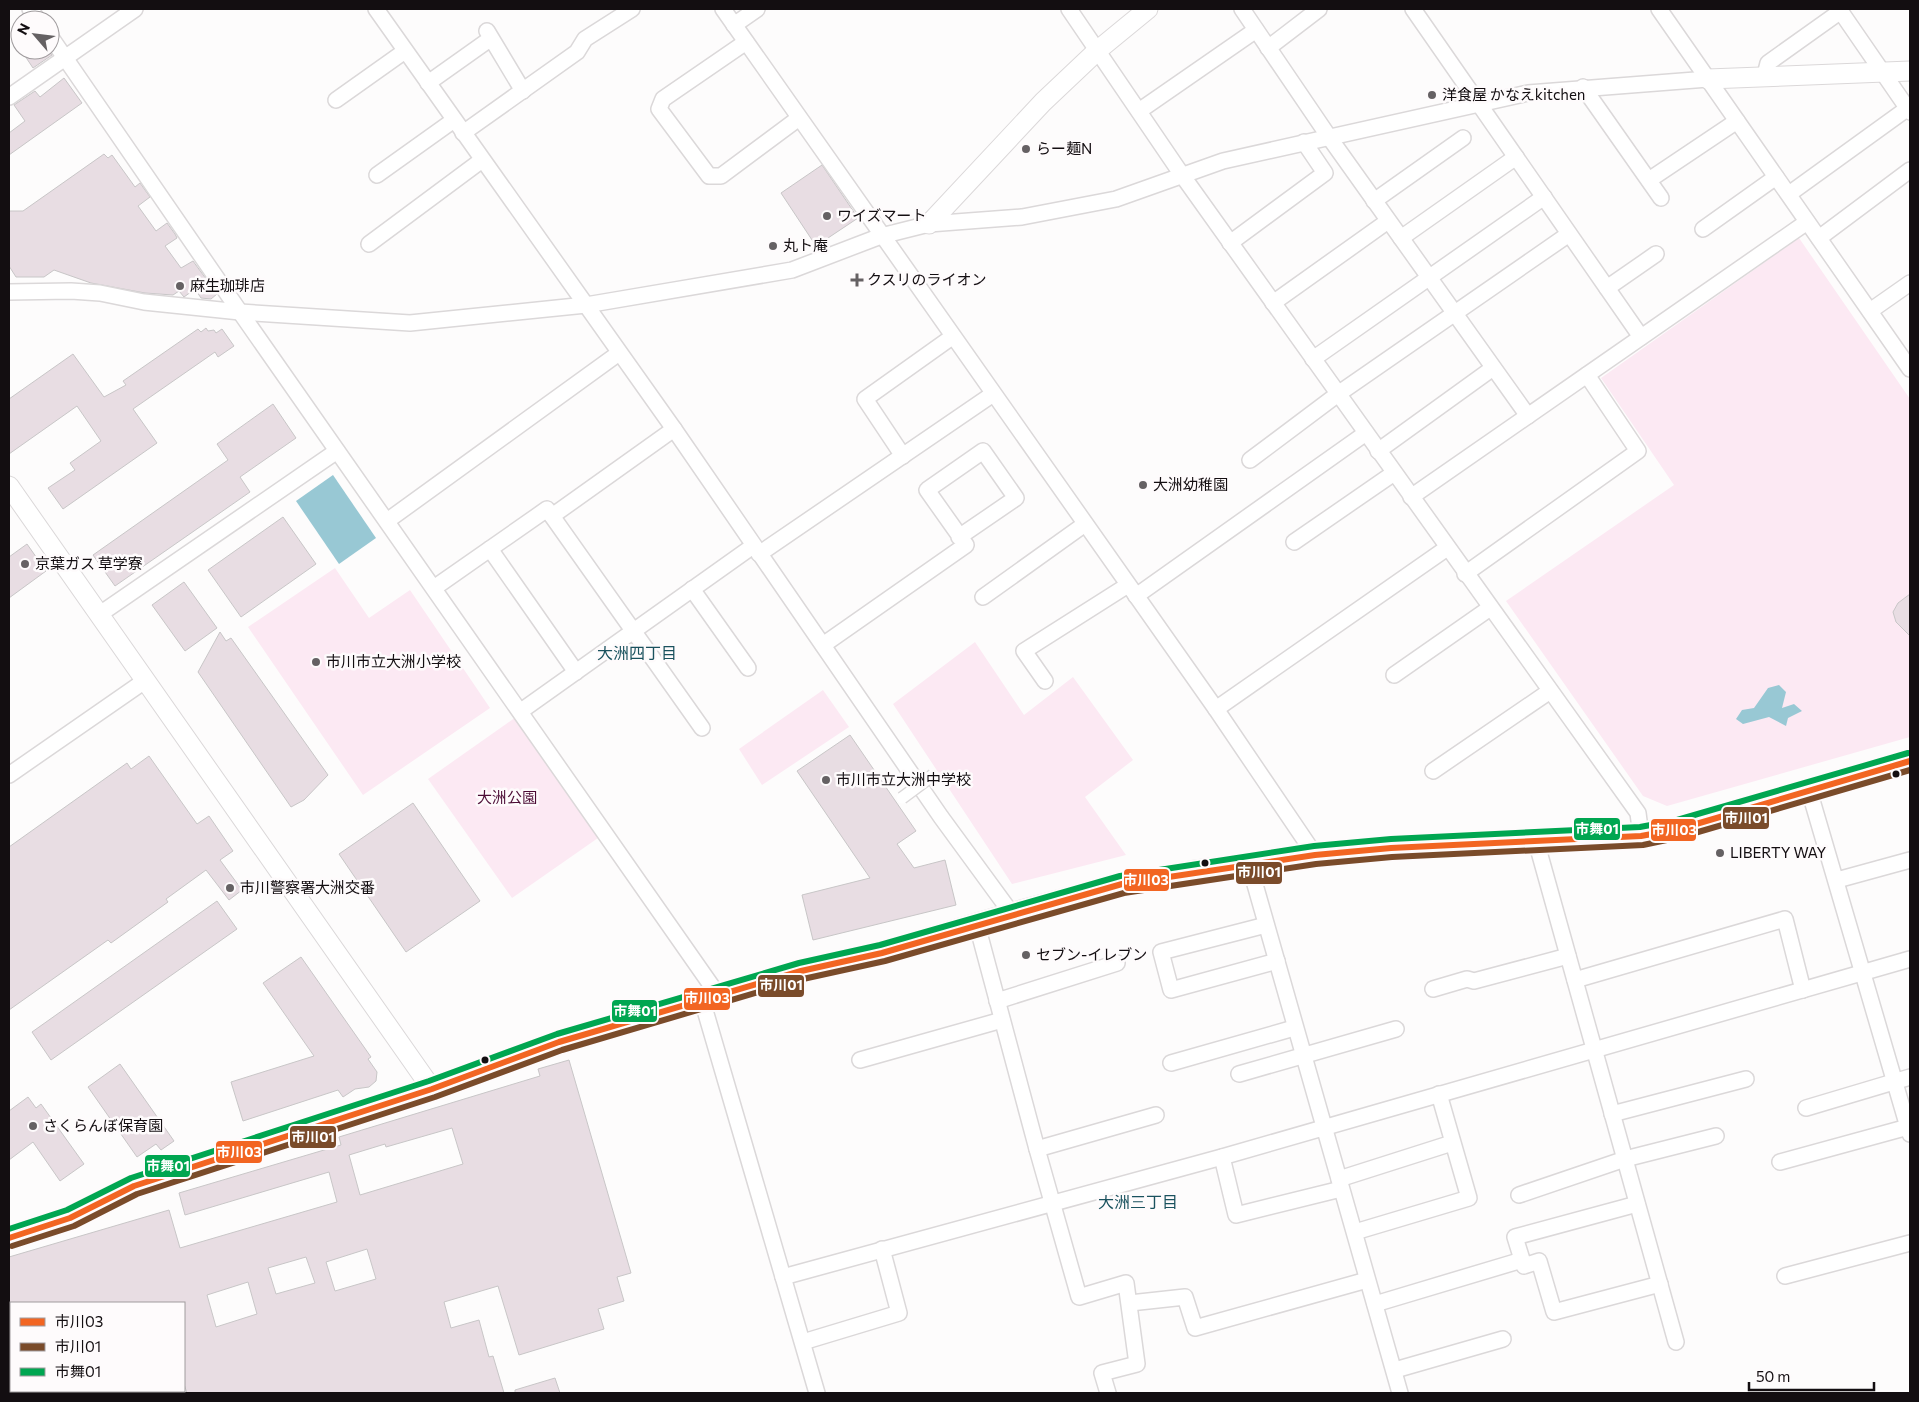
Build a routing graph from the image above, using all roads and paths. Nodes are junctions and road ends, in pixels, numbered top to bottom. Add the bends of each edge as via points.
1 (136, 9) edge
2 (376, 9) edge
3 (632, 9) edge
4 (723, 9) edge
5 (757, 9) edge
6 (1069, 9) edge
7 (1148, 9) edge
8 (1242, 9) edge
9 (1319, 9) edge
10 (1413, 9) edge
11 (1659, 9) edge
12 (1840, 10) edge
13 (734, 24) junction
14 (1256, 30) junction
15 (746, 42) junction
16 (1268, 48) junction
17 (1098, 50) junction
18 (60, 51) edge
19 (405, 51) junction
20 (65, 58) junction
21 (1910, 71) edge
22 (1883, 73) junction
23 (1765, 75) junction
24 (1708, 79) junction
25 (428, 83) junction
26 (1583, 87) junction
27 (523, 91) junction
28 (9, 97) edge
29 (336, 100) dead end
30 (1479, 104) junction
31 (1909, 110) edge
32 (1139, 111) junction
33 (799, 118) junction
34 (454, 120) junction
35 (1737, 121) junction
36 (463, 133) junction
37 (1329, 137) junction
38 (1463, 138) dead end
39 (1304, 142) junction
40 (1516, 157) junction
41 (482, 160) junction
42 (1910, 170) edge
43 (1182, 175) junction
44 (377, 176) dead end
45 (1776, 177) junction
46 (1648, 180) junction
47 (1789, 194) junction
48 (1544, 197) junction
49 (1660, 198) dead end
50 (1374, 200) junction
51 (1388, 221) junction
52 (1808, 222) junction
53 (929, 224) junction
54 (1704, 228) dead end
55 (1569, 234) junction
56 (881, 236) junction
57 (1401, 238) junction
58 (1819, 238) junction
59 (1230, 243) junction
60 (369, 244) dead end
61 (1656, 254) dead end
62 (1429, 278) junction
63 (1910, 283) edge
64 (1607, 288) junction
65 (9, 292) edge
66 (1273, 303) junction
67 (586, 305) junction
68 (240, 312) junction
69 (1870, 312) junction
70 (1455, 314) junction
71 (952, 336) junction
72 (1641, 338) junction
73 (619, 353) junction
74 (1313, 358) junction
75 (1493, 368) junction
76 (1910, 368) edge
77 (1587, 375) junction
78 (993, 394) junction
79 (1338, 394) junction
80 (1528, 416) junction
81 (674, 429) junction
82 (1366, 433) junction
83 (337, 451) junction
84 (1378, 451) junction
85 (903, 456) junction
86 (1250, 460) dead end
87 (1394, 473) junction
88 (9, 486) edge
89 (1411, 498) junction
90 (552, 516) junction
91 (387, 521) junction
92 (1085, 524) junction
93 (960, 537) junction
94 (1294, 542) dead end
95 (1447, 548) junction
96 (490, 549) junction
97 (756, 550) junction
98 (1465, 574) junction
99 (434, 588) junction
100 (692, 589) junction
101 (1132, 590) junction
102 (983, 597) dead end
103 (1490, 608) junction
104 (100, 614) junction
105 (632, 632) junction
106 (822, 645) junction
107 (748, 668) dead end
108 (576, 672) junction
109 (1394, 675) dead end
110 (146, 680) junction
111 (1045, 681) dead end
112 (1550, 690) junction
113 (1216, 709) junction
114 (521, 711) junction
115 (702, 728) dead end
116 (1910, 761) edge
117 (1433, 771) dead end
118 (9, 775) edge
119 (933, 775) dead end
120 (1810, 790) junction
121 (902, 798) dead end
122 (1641, 836) junction
123 (1536, 841) junction
124 (1315, 855) junction
125 (1910, 860) edge
126 (1251, 863) junction
127 (1837, 880) junction
128 (1012, 914) junction
129 (977, 925) junction
130 (1266, 925) junction
131 (1568, 956) junction
132 (1910, 960) edge
133 (1277, 962) junction
134 (1117, 963) dead end
135 (1864, 972) junction
136 (1574, 980) junction
137 (1433, 989) dead end
138 (1803, 990) junction
139 (710, 997) junction
140 (997, 1001) junction
141 (1002, 1020) junction
142 (1294, 1028) junction
143 (1396, 1029) dead end
144 (1594, 1051) junction
145 (1302, 1055) junction
146 (860, 1060) dead end
147 (1171, 1063) dead end
148 (1239, 1074) dead end
149 (1910, 1077) edge
150 (1746, 1079) dead end
151 (1895, 1082) junction
152 (432, 1089) junction
153 (1439, 1094) junction
154 (1806, 1108) dead end
155 (1612, 1114) junction
156 (1156, 1115) dead end
157 (1324, 1128) junction
158 (1909, 1130) edge
159 (1716, 1136) dead end
160 (1452, 1143) junction
161 (1036, 1149) junction
162 (1222, 1157) junction
163 (1625, 1159) junction
164 (1780, 1162) dead end
165 (1340, 1184) junction
166 (1519, 1195) dead end
167 (1053, 1202) junction
168 (1637, 1204) junction
169 (1355, 1232) junction
170 (9, 1238) edge
171 (1910, 1243) edge
172 (882, 1250) junction
173 (1522, 1260) junction
174 (783, 1276) junction
175 (1785, 1276) dead end
176 (1366, 1280) junction
177 (1660, 1284) junction
178 (1130, 1303) junction
179 (1375, 1304) junction
180 (1503, 1339) dead end
181 (803, 1342) junction
182 (1676, 1342) dead end
183 (1395, 1370) junction
184 (817, 1393) edge
185 (1108, 1393) edge
186 (1400, 1393) edge

1 - 20 street
2 - 19 street
3 - 27 street via 586,39 577,52
4 - 13 street
5 - 13 street
6 - 17 street
7 - 17 street
8 - 14 street
9 - 16 street
10 - 30 street
11 - 24 street
12 - 22 street
12 - 23 street via 1768,63
13 - 15 street
14 - 16 street
14 - 32 street
15 - 33 street
15 - 33 street via 663,99 660,109 709,176 721,176
16 - 37 street
17 - 32 street
17 - 53 street via 1043,102
18 - 20 street
19 - 25 street
19 - 29 street
20 - 28 street
20 - 68 street
21 - 22 street
22 - 23 street
22 - 31 street
23 - 24 street
24 - 26 street
24 - 35 street
25 - 27 street via 488,34
25 - 34 street
26 - 30 street via 1528,93
26 - 46 street
27 - 36 street
30 - 37 street
30 - 40 street
31 - 47 street
32 - 43 street
33 - 56 street
34 - 36 street
34 - 44 street
35 - 45 street
35 - 46 street
36 - 41 street
37 - 39 street
37 - 50 street
38 - 50 street
39 - 43 street via 1223,161
39 - 59 street via 1325,174
40 - 48 street
40 - 57 street
41 - 60 street
41 - 67 street
42 - 58 street
43 - 53 street via 1107,201 1022,217
43 - 59 street
45 - 47 street
45 - 54 street
46 - 49 street
47 - 52 street
48 - 55 street
48 - 62 street
50 - 51 street
51 - 57 street
51 - 66 street
52 - 58 street
52 - 72 street
53 - 56 street
55 - 64 street
55 - 70 street
56 - 67 street via 792,270
56 - 71 street
57 - 62 street
58 - 69 street
59 - 66 street
61 - 64 street
62 - 70 street
62 - 74 street
63 - 69 street
64 - 72 street
65 - 68 street via 90,293
66 - 74 street
67 - 68 street via 410,323
67 - 73 street
68 - 83 street
69 - 76 street
70 - 75 street
70 - 79 street
71 - 78 street
71 - 85 street via 865,399
72 - 77 street
73 - 81 street
73 - 91 street
74 - 79 street
75 - 80 street
75 - 84 street
77 - 80 street
77 - 98 street via 1638,452
78 - 85 street
78 - 92 street
79 - 82 street
79 - 86 street
80 - 89 street
81 - 90 street
81 - 97 street
82 - 84 street
82 - 101 street
83 - 91 street
83 - 104 street
84 - 87 street
85 - 97 street
87 - 89 street
87 - 94 street
88 - 104 street
89 - 95 street
90 - 96 street via 547,509
90 - 105 street
91 - 99 street
92 - 101 street
92 - 102 street
93 - 93 street via 928,490 984,452 1016,498
93 - 106 street via 966,546
95 - 98 street
95 - 113 street
96 - 99 street
96 - 108 street
97 - 100 street
97 - 106 street
98 - 103 street
99 - 114 street
100 - 105 street
100 - 107 street
101 - 111 street via 1024,651
101 - 113 street
103 - 109 street
103 - 112 street
104 - 110 street
105 - 108 street
105 - 115 street
106 - 128 street
108 - 114 street
110 - 118 street
110 - 152 street
112 - 117 street
112 - 122 street via 1638,813
113 - 124 street
114 - 139 street
116 - 120 main road
119 - 121 street, bridge
120 - 122 main road via 1678,829
120 - 127 street
122 - 123 main road
123 - 124 main road
123 - 131 street
124 - 126 main road
125 - 127 street
126 - 128 main road via 1122,884
126 - 130 street
127 - 135 street
128 - 129 main road
129 - 139 main road
129 - 140 street
130 - 133 street
130 - 133 street via 1161,952 1171,990
131 - 136 street
131 - 137 street
132 - 135 street
133 - 142 street
134 - 140 street
135 - 138 street
135 - 151 street
136 - 138 street via 1785,919
136 - 144 street
138 - 144 street
139 - 152 main road via 559,1042
139 - 174 street
140 - 141 street
141 - 146 street
141 - 161 street
142 - 145 street
142 - 147 street
143 - 145 street
144 - 153 street
144 - 155 street
145 - 148 street
145 - 157 street
149 - 151 street
150 - 155 street
151 - 154 street
151 - 158 street
152 - 170 main road via 134,1186 70,1218
153 - 157 street
153 - 160 street
155 - 163 street
156 - 161 street
157 - 162 street
157 - 165 street
158 - 164 street
159 - 163 street
160 - 165 street
160 - 169 street via 1469,1198
161 - 167 street
162 - 165 street via 1236,1215
162 - 167 street
163 - 166 street
163 - 168 street
165 - 169 street
167 - 172 street
167 - 178 street via 1080,1297 1126,1283
168 - 173 street via 1515,1237
168 - 177 street
169 - 176 street
171 - 175 street
172 - 174 street
172 - 181 street via 899,1313
173 - 177 street via 1524,1266 1539,1261 1554,1312
173 - 179 street
174 - 181 street
176 - 178 street via 1195,1328 1185,1298
176 - 179 street
177 - 182 street
178 - 185 street via 1137,1364 1102,1373
179 - 183 street
180 - 183 street
181 - 184 street
183 - 186 street

